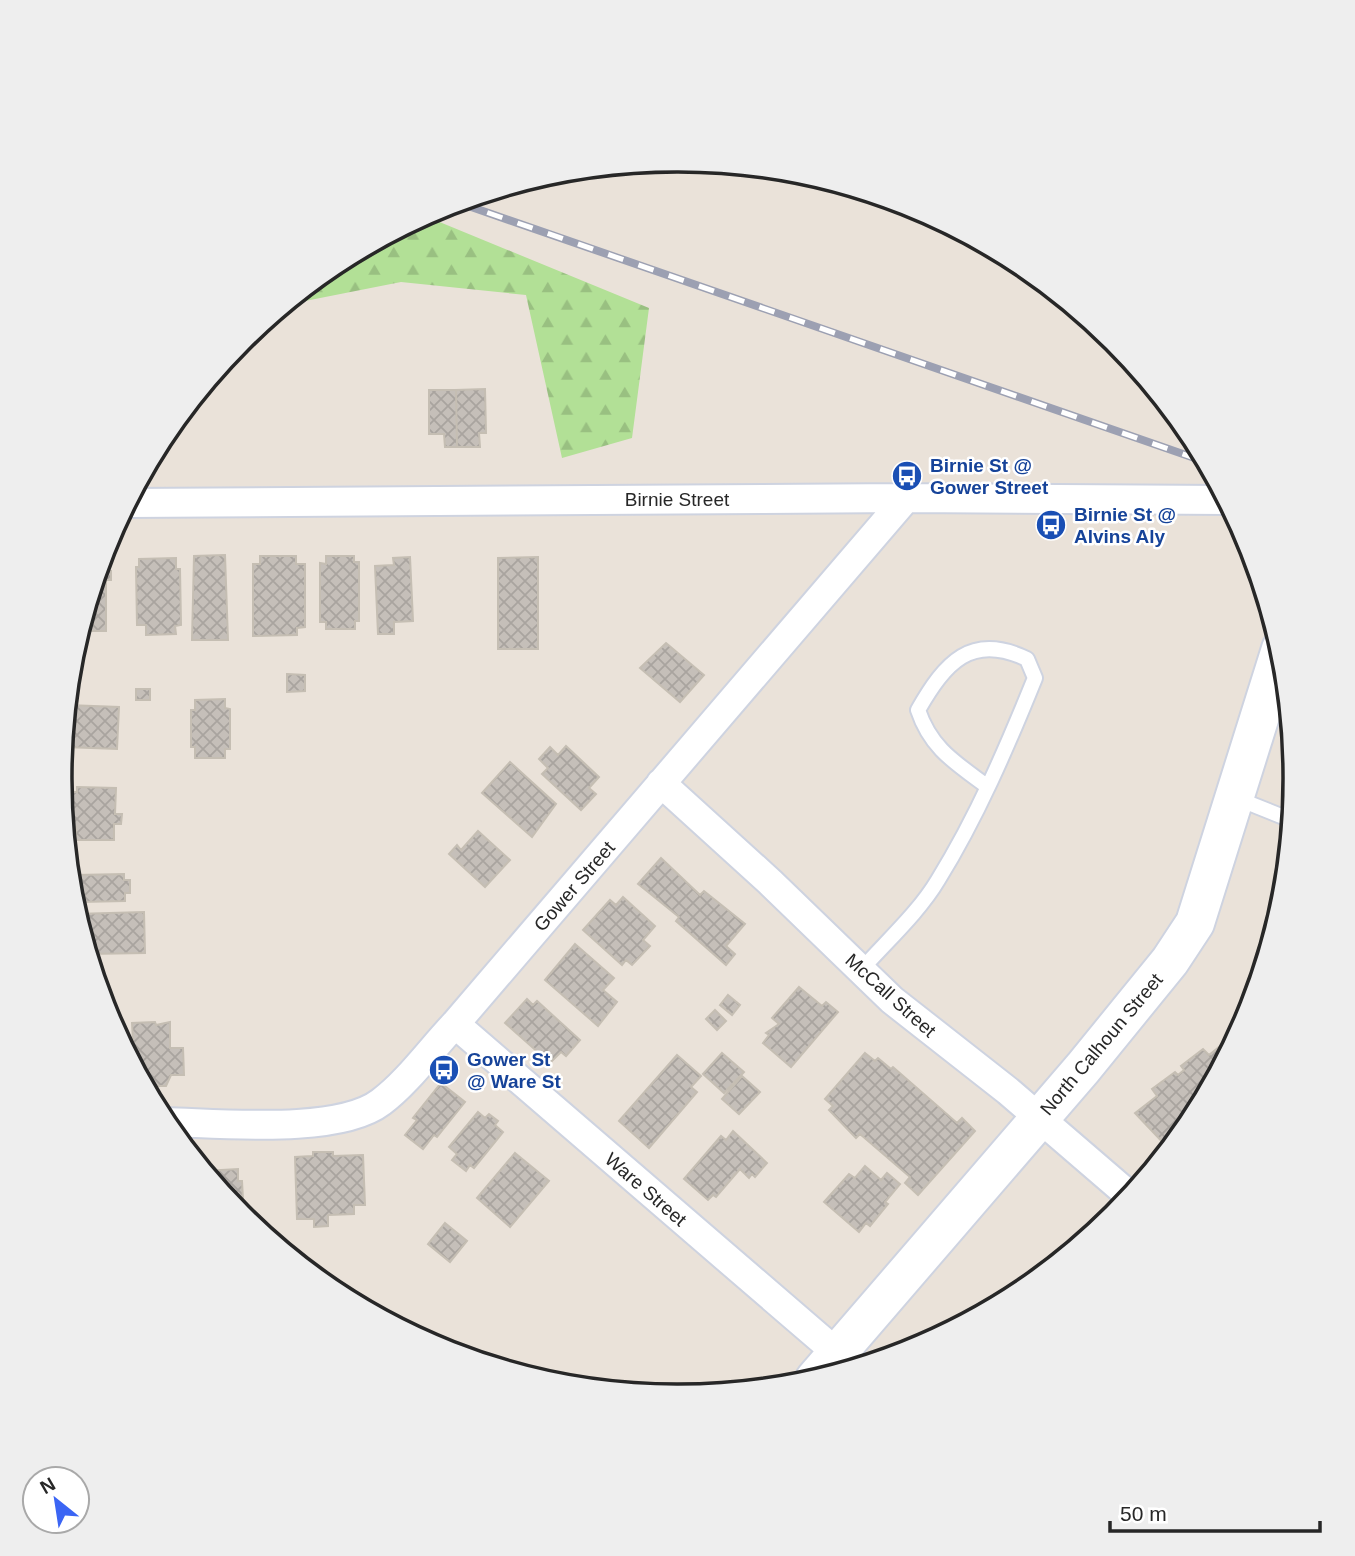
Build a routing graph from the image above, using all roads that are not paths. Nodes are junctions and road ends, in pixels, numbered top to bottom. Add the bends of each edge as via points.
1 (906, 498) junction
2 (1216, 500) edge
3 (138, 503) edge
4 (1275, 678) edge
5 (661, 783) junction
6 (988, 787) junction
7 (1235, 797) junction
8 (1282, 816) edge
9 (862, 969) junction
10 (455, 1024) junction
11 (1039, 1119) junction
12 (179, 1122) edge
13 (1122, 1189) edge
14 (832, 1364) edge

1 - 2 street, Birnie Street
1 - 3 street, Birnie Street
1 - 5 street, Gower Street
4 - 7 street, North Calhoun Street
5 - 9 street, McCall Street
5 - 10 street, Gower Street
6 - 6 lane via 1035,678 1027,659 1004,648 970,652 938,675 918,710 926,733 943,752
6 - 9 lane via 937,882
7 - 8 lane
7 - 11 street, North Calhoun Street via 1195,923 1170,961
9 - 11 street, McCall Street via 892,1000
10 - 12 street, Gower Street via 381,1102 360,1114 297,1123
10 - 14 street, Ware Street
11 - 13 street, McCall Street
11 - 14 street, North Calhoun Street

